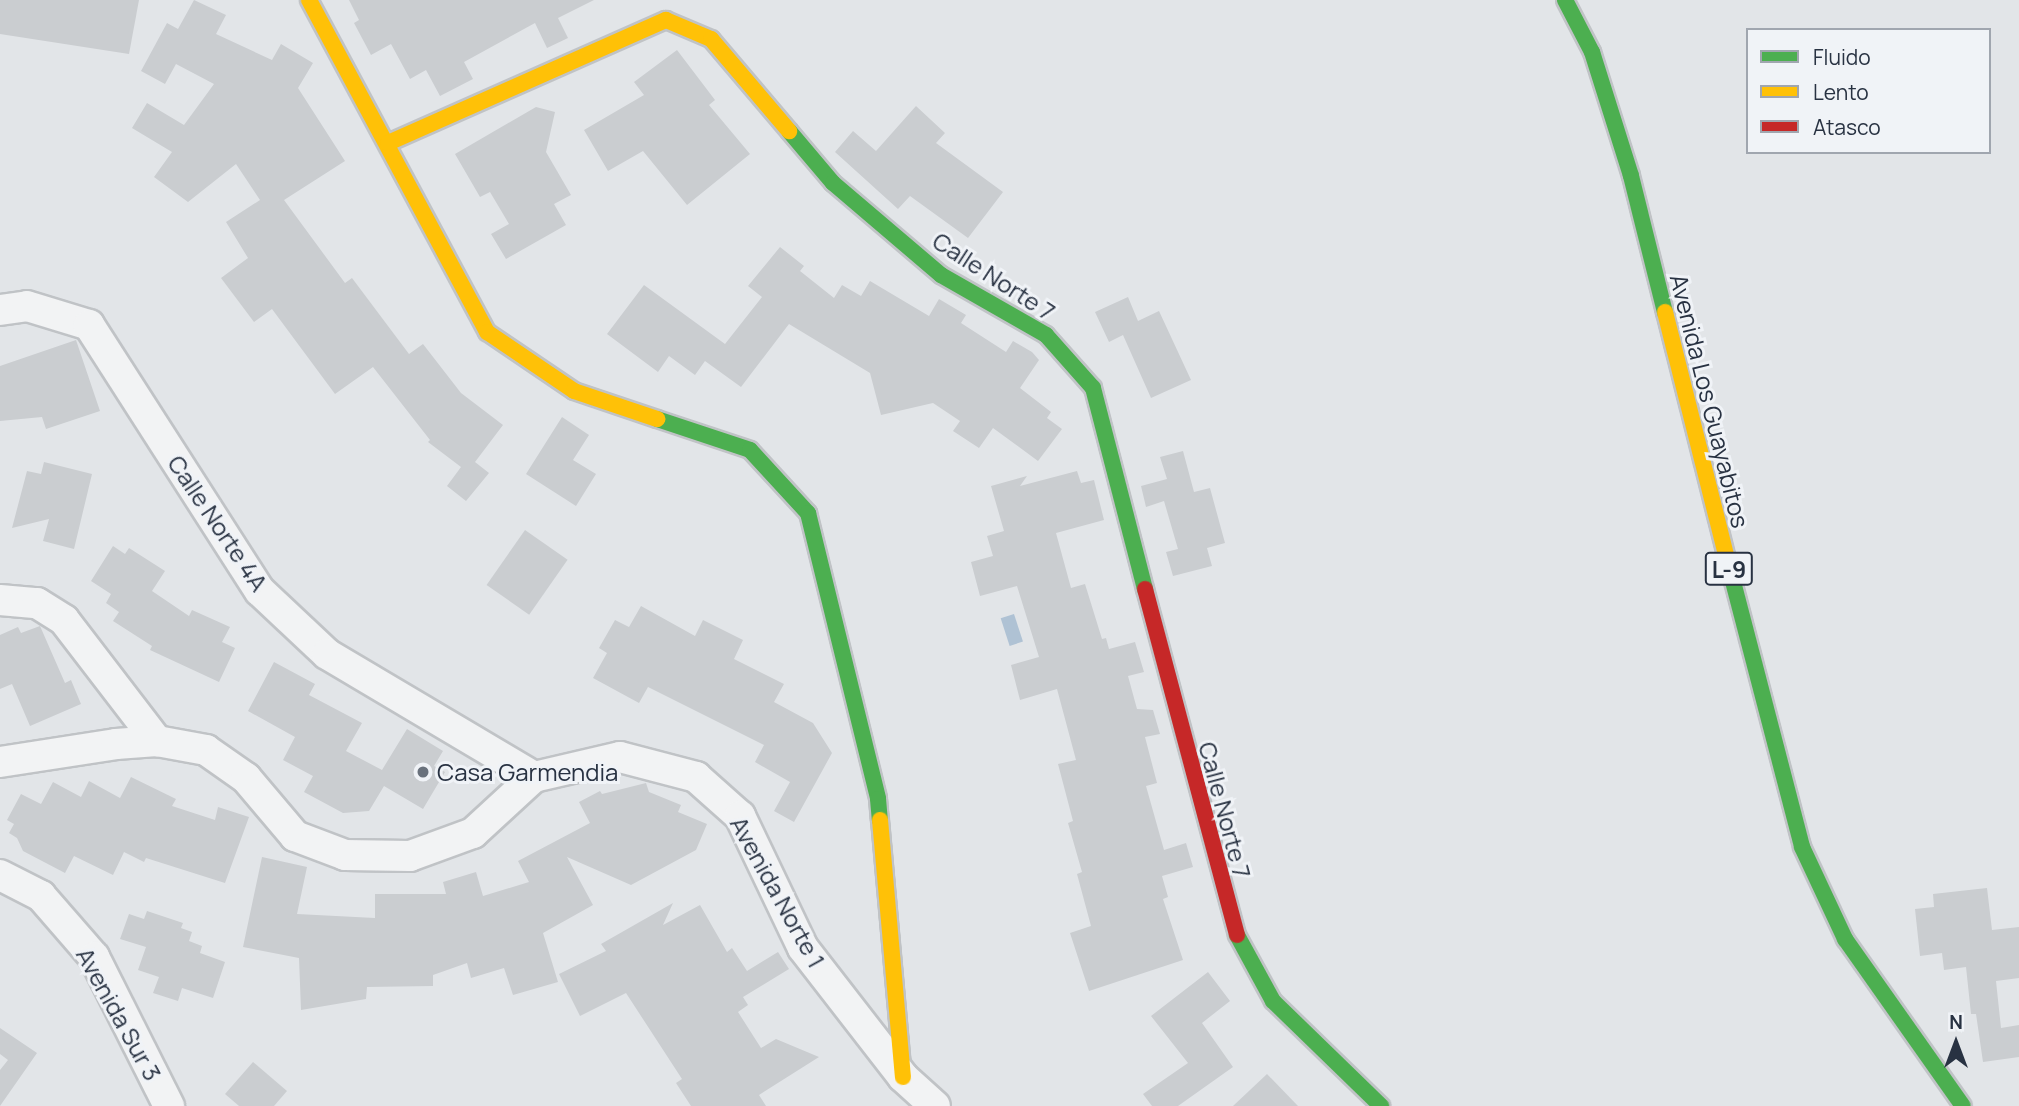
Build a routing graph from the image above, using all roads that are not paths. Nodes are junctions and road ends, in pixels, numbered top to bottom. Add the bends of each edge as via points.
1 (309, 0) edge
2 (1565, 0) edge
3 (388, 143) junction
4 (0, 310) edge
5 (0, 600) edge
6 (156, 741) junction
7 (0, 762) edge
8 (534, 777) junction
9 (0, 875) edge
10 (903, 1077) junction
11 (169, 1106) edge
12 (935, 1106) edge
13 (1381, 1106) edge
14 (1963, 1106) edge

1 - 3 street
2 - 14 street, Avenida Los Guayabitos / L-9 via 1592,52 1631,176 1802,847 1845,939
3 - 10 street via 487,332 574,391 750,450 808,513 878,799
3 - 13 street, Calle Norte 7 via 666,20 711,39 833,183 941,275 1046,335 1093,388 1232,927 1273,1001
4 - 8 street, Calle Norte 4A via 27,306 89,325 260,592 327,654
5 - 6 street via 37,603 64,620
6 - 7 street
6 - 8 street via 206,750 246,778 295,836 345,855 410,856 473,833
8 - 10 street, Avenida Norte 1 via 620,757 696,777 740,816 803,948
9 - 11 street, Avenida Sur 3 via 41,895 94,957
10 - 12 street, Avenida Norte 1

